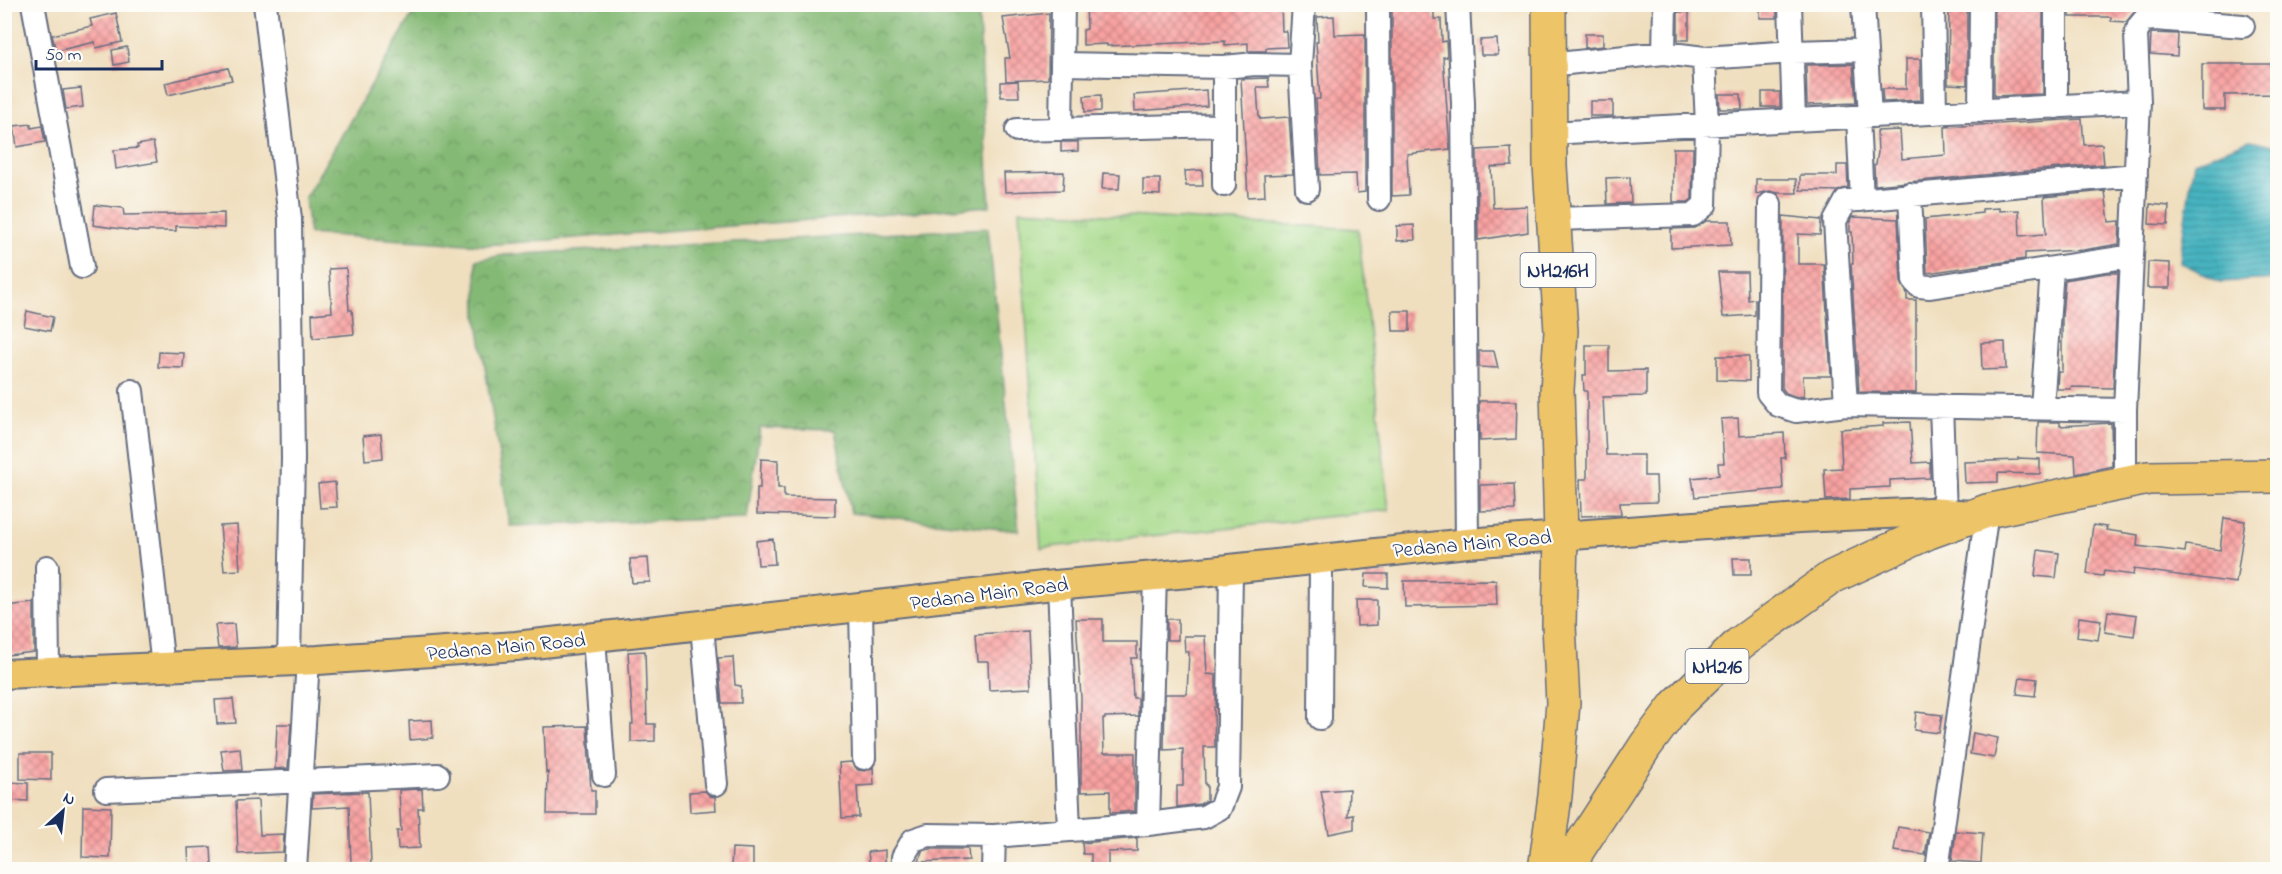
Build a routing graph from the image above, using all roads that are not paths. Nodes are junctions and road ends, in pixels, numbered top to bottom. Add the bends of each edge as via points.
1 (33, 4) edge
2 (265, 4) edge
3 (1063, 4) edge
4 (1304, 4) edge
5 (1378, 4) edge
6 (1458, 4) edge
7 (1549, 4) edge
8 (1665, 4) edge
9 (1790, 4) edge
10 (1863, 4) edge
11 (1933, 4) edge
12 (1981, 4) edge
13 (2056, 4) edge
14 (2243, 26) dead end
15 (1865, 50) junction
16 (1793, 52) junction
17 (1664, 54) junction
18 (1704, 58) junction
19 (1062, 64) junction
20 (1300, 65) junction
21 (1548, 65) junction
22 (1224, 67) junction
23 (2139, 102) junction
24 (2056, 107) junction
25 (1980, 111) junction
26 (1935, 113) junction
27 (1864, 116) junction
28 (1794, 120) junction
29 (1224, 125) junction
30 (1707, 126) junction
31 (1061, 129) junction
32 (1017, 130) dead end
33 (1549, 133) junction
34 (2136, 175) junction
35 (1224, 185) dead end
36 (1307, 189) dead end
37 (1910, 194) junction
38 (1379, 199) dead end
39 (1862, 200) junction
40 (1770, 204) dead end
41 (1553, 219) junction
42 (2132, 256) junction
43 (82, 267) dead end
44 (2052, 269) junction
45 (132, 391) dead end
46 (1846, 405) junction
47 (1941, 406) junction
48 (2042, 408) junction
49 (2125, 410) junction
50 (2277, 476) edge
51 (2125, 482) junction
52 (1969, 513) junction
53 (1561, 535) junction
54 (1467, 543) junction
55 (1321, 558) junction
56 (47, 567) dead end
57 (1231, 569) junction
58 (1155, 576) junction
59 (1059, 585) junction
60 (861, 608) junction
61 (702, 626) junction
62 (594, 638) junction
63 (299, 661) junction
64 (163, 667) junction
65 (48, 672) junction
66 (4, 674) edge
67 (1320, 718) dead end
68 (864, 758) dead end
69 (438, 775) dead end
70 (604, 776) dead end
71 (301, 781) junction
72 (716, 784) dead end
73 (106, 790) dead end
74 (1148, 824) junction
75 (1069, 830) junction
76 (994, 836) junction
77 (295, 870) edge
78 (903, 870) edge
79 (993, 870) edge
80 (1545, 870) edge
81 (1570, 870) edge
82 (1936, 870) edge

1 - 43 street
2 - 63 street via 290,219
3 - 19 street
4 - 20 street
5 - 38 street
6 - 54 street via 1463,93
7 - 21 highway, NH216H
8 - 17 street
9 - 16 street
10 - 15 street
11 - 26 street
12 - 25 street
13 - 24 street
14 - 23 street via 2144,20 2136,35
15 - 16 street
15 - 27 street
16 - 18 street
16 - 28 street
17 - 18 street
17 - 21 street
18 - 30 street
19 - 22 street
19 - 31 street
20 - 22 street
20 - 36 street
21 - 33 highway, NH216H
22 - 29 street
23 - 24 street
23 - 34 street
24 - 25 street
25 - 26 street
26 - 27 street
27 - 28 street
27 - 39 street
28 - 30 street
29 - 31 street
29 - 35 street
30 - 33 street
30 - 41 street via 1705,206 1700,212
31 - 32 street
33 - 41 highway, NH216H
34 - 37 street
34 - 42 street
37 - 39 street
37 - 44 street via 1914,281 1919,285 1930,287
39 - 46 street via 1846,201 1835,220
40 - 46 street via 1768,393 1778,405 1796,411
41 - 53 highway, NH216H via 1560,308 1557,390
42 - 44 street
42 - 49 street
44 - 48 street
45 - 64 street
46 - 47 street
47 - 48 street
47 - 52 street
48 - 49 street
49 - 51 street
50 - 51 highway, NH216 via 2148,478
51 - 52 highway, NH216
52 - 53 main road, Pedana Main Road via 1800,518
52 - 81 highway, NH216 via 1832,577 1739,644 1676,705 1646,745 1577,850
52 - 82 street
53 - 54 main road, Pedana Main Road
53 - 80 highway, NH216H via 1559,625 1563,703
54 - 55 main road, Pedana Main Road
55 - 57 main road, Pedana Main Road
55 - 67 street
56 - 65 street
57 - 58 main road, Pedana Main Road
57 - 74 street via 1228,787 1220,808 1204,817
58 - 59 main road, Pedana Main Road
58 - 74 street
59 - 60 main road, Pedana Main Road
59 - 75 street
60 - 61 main road, Pedana Main Road
60 - 68 street
61 - 62 main road, Pedana Main Road
61 - 72 street
62 - 63 main road, Pedana Main Road
62 - 70 street
63 - 64 main road, Pedana Main Road
63 - 71 street
64 - 65 main road, Pedana Main Road
65 - 66 main road, Pedana Main Road
69 - 71 street
71 - 73 street
71 - 77 street
74 - 75 street
75 - 76 street
76 - 78 street via 928,835 913,840 903,857
76 - 79 street

